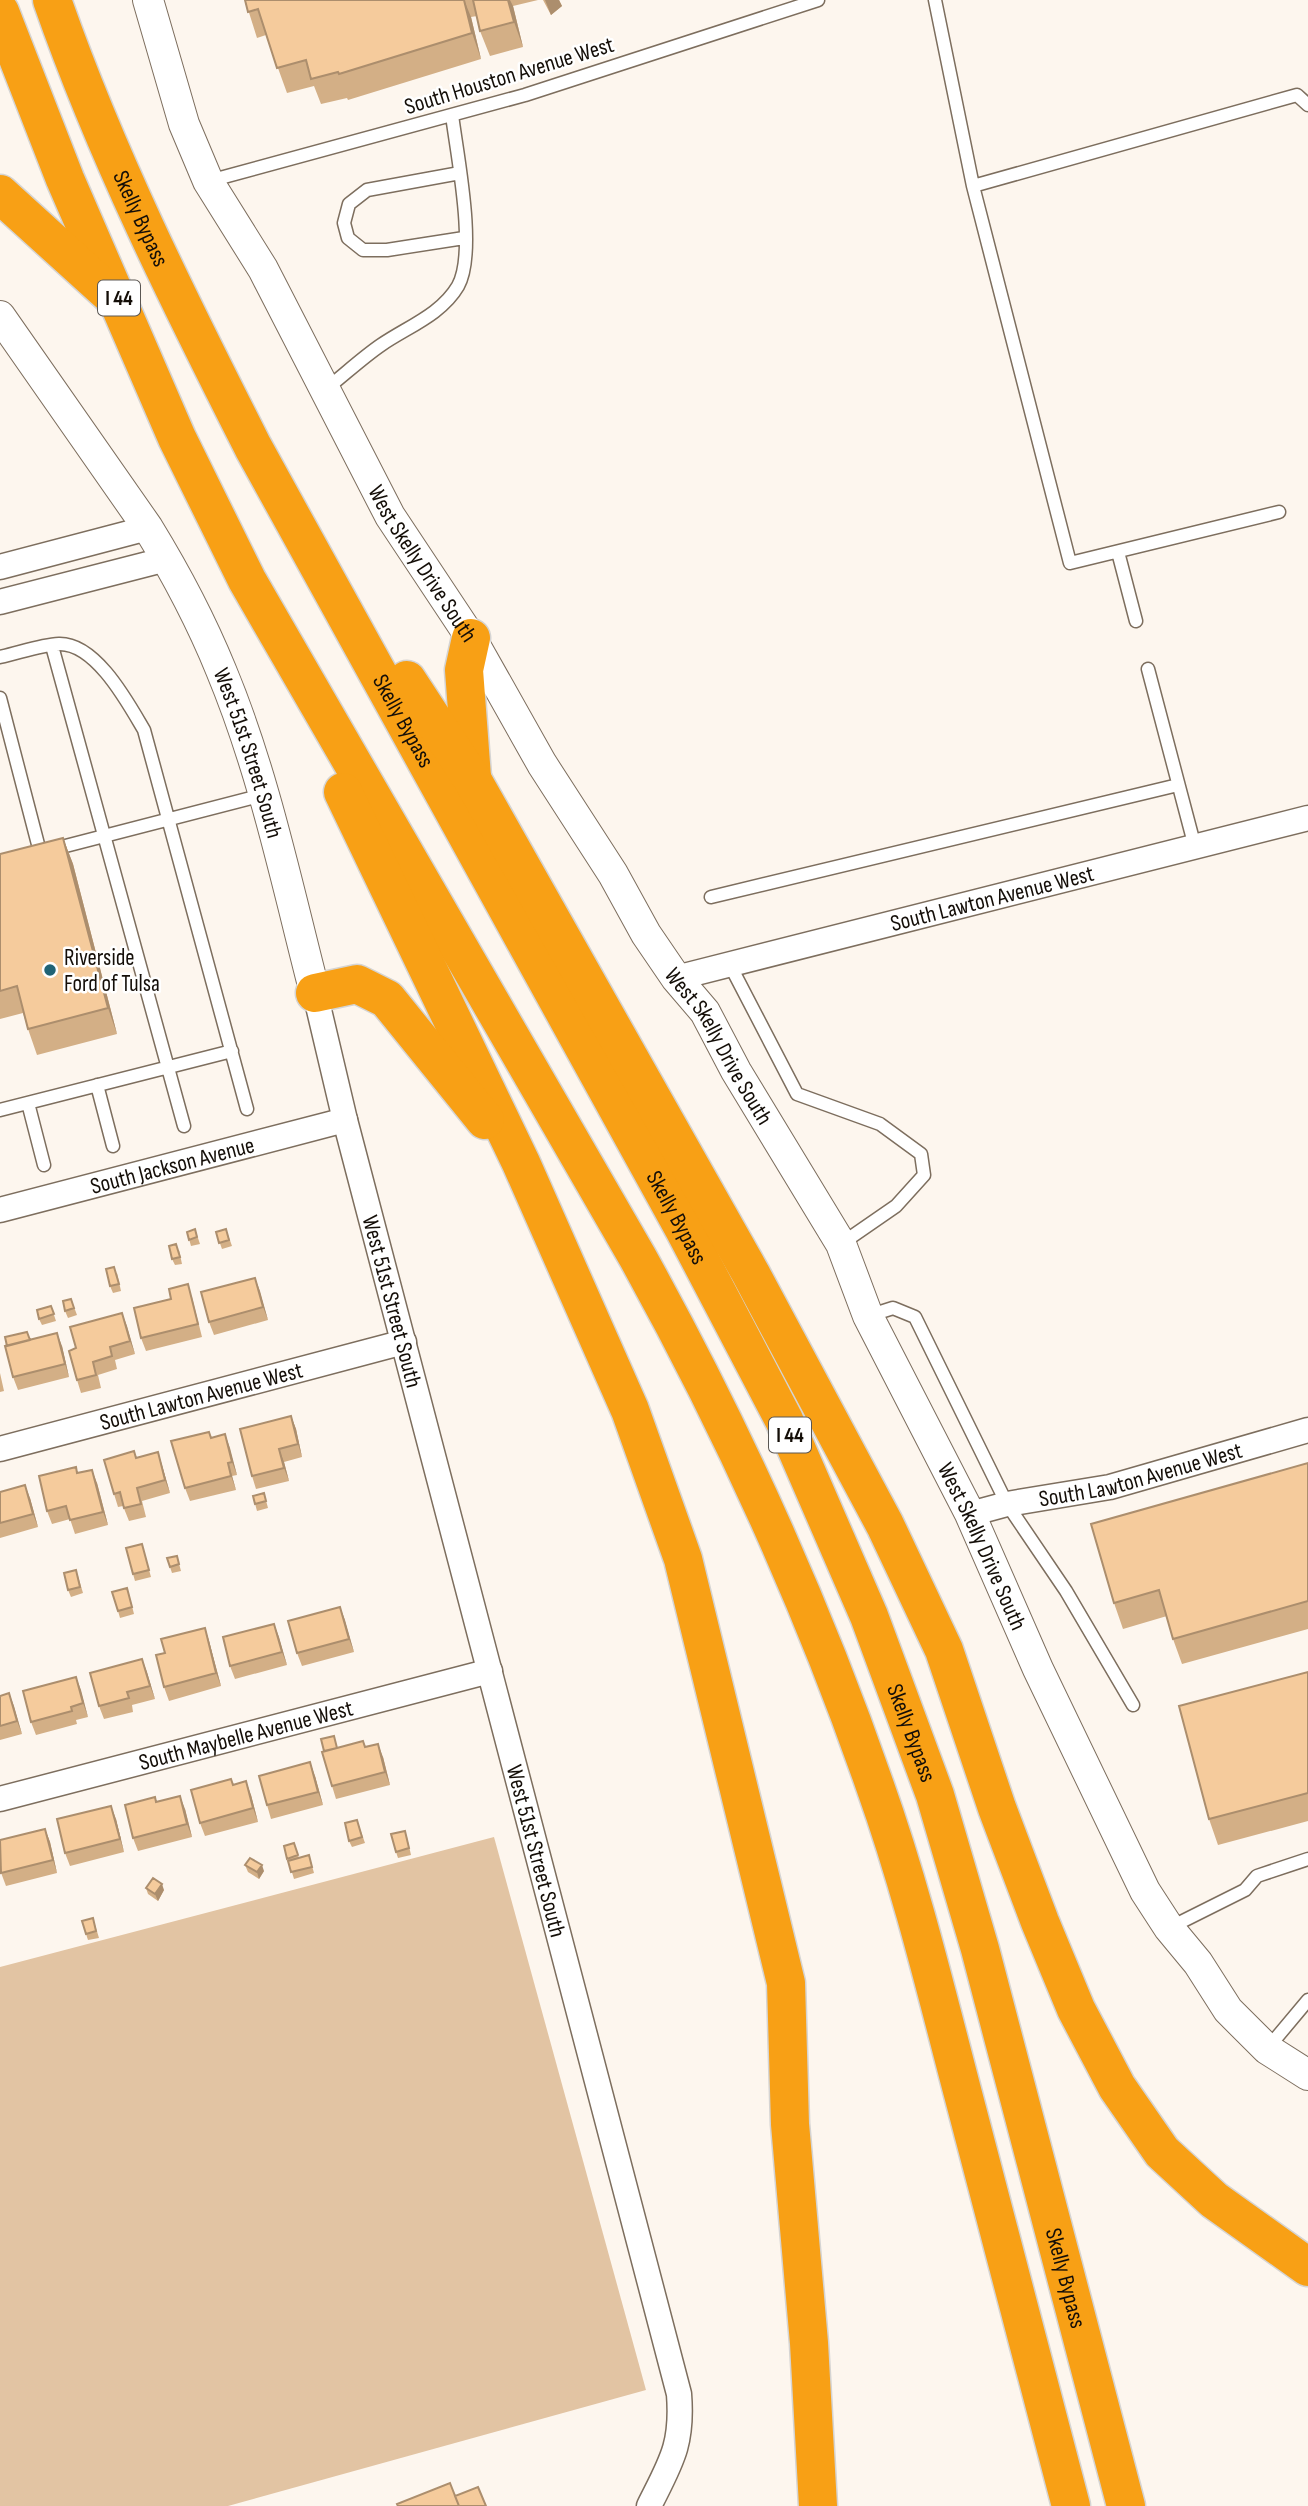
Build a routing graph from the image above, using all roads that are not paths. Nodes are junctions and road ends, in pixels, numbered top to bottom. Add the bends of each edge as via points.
1 (52, 0) edge
2 (148, 0) edge
3 (818, 0) edge
4 (935, 0) edge
5 (801, 3) edge
6 (0, 12) edge
7 (1308, 105) edge
8 (452, 115) junction
9 (460, 173) junction
10 (208, 181) junction
11 (973, 186) junction
12 (0, 194) edge
13 (464, 238) junction
14 (121, 303) junction
15 (0, 316) edge
16 (326, 389) junction
17 (253, 447) junction
18 (1279, 512) dead end
19 (148, 528) junction
20 (1118, 552) junction
21 (167, 559) junction
22 (0, 567) edge
23 (247, 580) junction
24 (0, 602) edge
25 (1136, 621) dead end
26 (471, 638) junction
27 (52, 646) junction
28 (0, 657) edge
29 (1148, 669) dead end
30 (0, 698) edge
31 (472, 779) junction
32 (1178, 785) junction
33 (263, 795) junction
34 (171, 818) junction
35 (1308, 818) edge
36 (104, 835) junction
37 (1195, 847) junction
38 (40, 852) junction
39 (27, 856) edge
40 (711, 897) dead end
41 (730, 965) junction
42 (676, 978) junction
43 (315, 993) junction
44 (232, 1051) junction
45 (168, 1067) junction
46 (97, 1085) junction
47 (29, 1103) junction
48 (247, 1109) dead end
49 (0, 1110) edge
50 (345, 1120) junction
51 (184, 1126) dead end
52 (113, 1146) dead end
53 (521, 1163) junction
54 (44, 1165) dead end
55 (0, 1210) edge
56 (841, 1244) junction
57 (868, 1316) junction
58 (404, 1342) junction
59 (1308, 1430) edge
60 (0, 1449) edge
61 (1007, 1504) junction
62 (970, 1514) junction
63 (489, 1671) junction
64 (1133, 1704) dead end
65 (0, 1799) edge
66 (1308, 1859) edge
67 (1169, 1928) junction
68 (1308, 2000) edge
69 (1267, 2049) junction
70 (1308, 2075) edge
71 (1308, 2267) edge
72 (649, 2506) edge
73 (818, 2506) edge
74 (1071, 2506) edge
75 (1126, 2506) edge

1 - 17 highway, Skelly Bypass / I 44 via 127,191
2 - 10 street, West Skelly Drive South via 184,124
3 - 5 lane, South Houston Avenue West
4 - 11 lane
5 - 8 lane, South Houston Avenue West
6 - 14 highway, I 44 via 65,179
7 - 11 lane via 1297,95
8 - 9 lane
8 - 10 lane, South Houston Avenue West
9 - 13 lane
9 - 13 lane via 367,190 349,204 344,223 348,238 363,250
10 - 16 street, West Skelly Drive South via 263,269
11 - 20 lane via 1070,563
12 - 14 highway
13 - 16 lane via 465,263 448,298
14 - 23 highway, I 44 via 177,438
15 - 19 street, West 51st Street South
16 - 26 street, West Skelly Drive South via 390,516
17 - 31 highway
17 - 75 highway, Skelly Bypass / I 44 via 690,1241 784,1420 869,1616 935,1796 980,1949
18 - 20 lane
19 - 21 street, West 51st Street South
19 - 22 street
20 - 25 lane
21 - 24 street
21 - 33 street, West 51st Street South via 221,669
23 - 53 highway via 336,778
23 - 74 highway, I 44 via 638,1258 755,1485 839,1686 905,1881
26 - 31 highway via 464,670
26 - 42 street, West Skelly Drive South via 542,764
27 - 28 lane
27 - 34 lane via 61,644 89,656 116,684 145,730
27 - 36 lane
29 - 32 lane
30 - 38 lane
31 - 71 highway via 751,1274 885,1525 944,1650 1040,1922 1076,2009 1117,2087 1162,2152 1214,2200
32 - 37 lane
32 - 40 lane
33 - 34 lane
33 - 43 street, West 51st Street South
34 - 36 lane
34 - 44 lane
35 - 37 street, South Lawton Avenue West
36 - 38 lane
36 - 45 lane
37 - 41 street, South Lawton Avenue West
38 - 39 lane
41 - 42 street, South Lawton Avenue West
41 - 56 lane via 797,1094 880,1124 922,1154 924,1175 896,1206
42 - 56 street, West Skelly Drive South via 705,1012
43 - 50 street, West 51st Street South
43 - 53 highway via 357,984 387,999
44 - 45 lane
44 - 48 lane
45 - 46 lane
45 - 51 lane
46 - 47 lane
46 - 52 lane
47 - 49 lane
47 - 54 lane
50 - 55 street, South Jackson Avenue
50 - 58 street, West 51st Street South
53 - 73 highway via 630,1410 683,1559 786,1983 790,2124
56 - 57 street, West Skelly Drive South
57 - 61 lane via 893,1308 915,1317
57 - 62 street, West Skelly Drive South
58 - 60 street, South Lawton Avenue West
58 - 63 street, West 51st Street South
59 - 61 street, South Lawton Avenue West via 1110,1487
61 - 62 street, South Lawton Avenue West
61 - 64 lane via 1066,1591
62 - 67 street, West Skelly Drive South via 1114,1833
63 - 65 street, South Maybelle Avenue West
63 - 72 street, West 51st Street South via 679,2394 682,2425 677,2450
66 - 67 lane via 1257,1876 1245,1890
67 - 69 street, West Skelly Drive South via 1228,2010
68 - 69 lane
69 - 70 street, West Skelly Drive South

